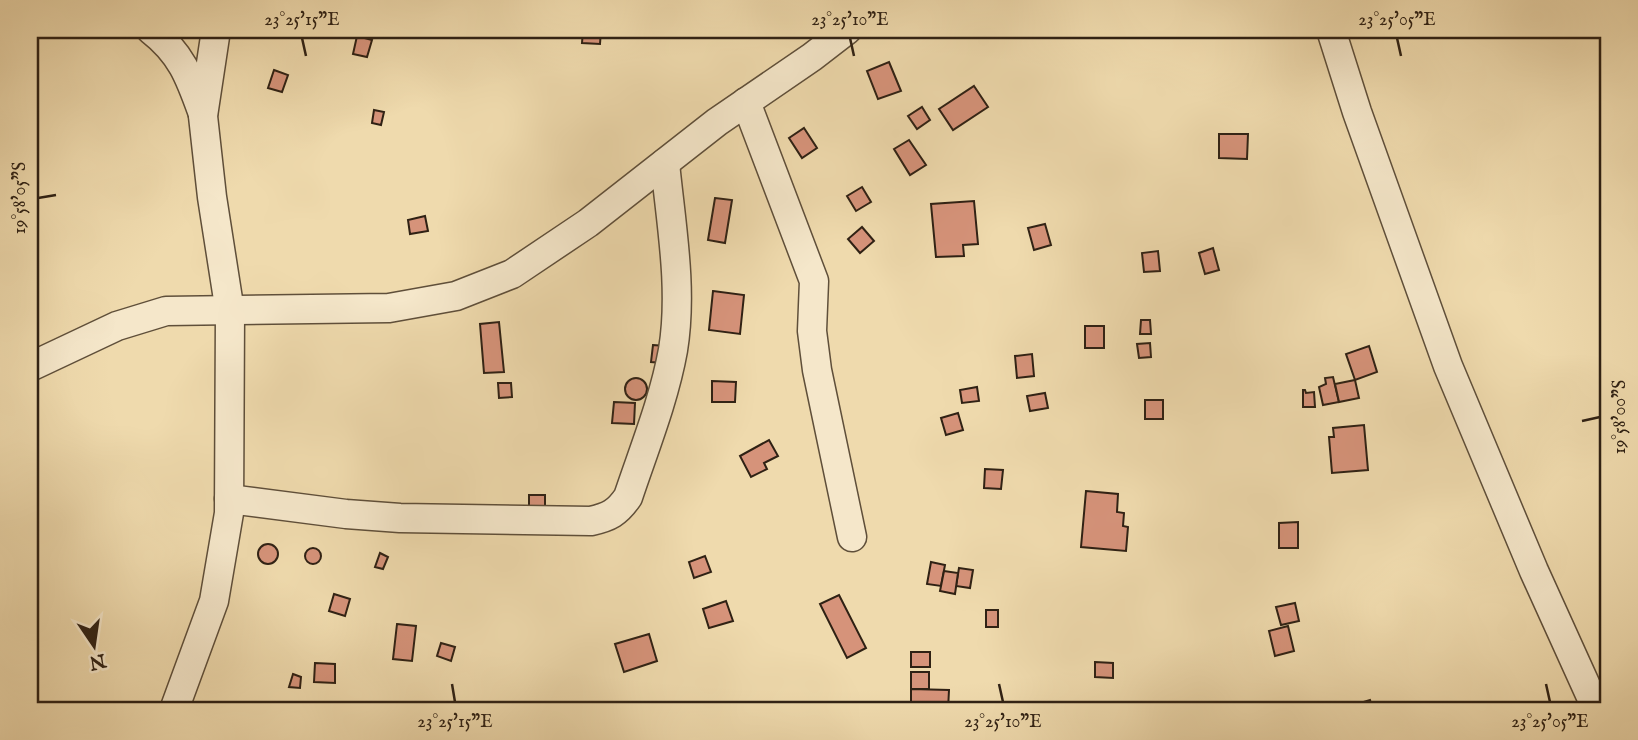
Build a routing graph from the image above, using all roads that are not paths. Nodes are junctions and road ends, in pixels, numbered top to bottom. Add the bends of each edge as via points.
1 (151, 30) edge
2 (216, 30) edge
3 (847, 30) edge
4 (1331, 30) edge
5 (746, 102) junction
6 (204, 116) junction
7 (665, 163) junction
8 (230, 312) junction
9 (30, 367) edge
10 (229, 499) junction
11 (852, 537) dead end
12 (174, 710) edge
13 (1597, 710) edge

1 - 6 street via 176,55
2 - 6 street
3 - 5 street
4 - 13 street via 1448,366
5 - 7 street
5 - 11 street via 814,281 812,331 817,370
6 - 8 street
7 - 8 street via 555,247 512,274 456,296 389,308
7 - 10 street via 674,258 673,347 666,384 628,497 619,511 591,521 400,518
8 - 9 street via 166,311 145,316
8 - 10 street
10 - 12 street via 215,601

